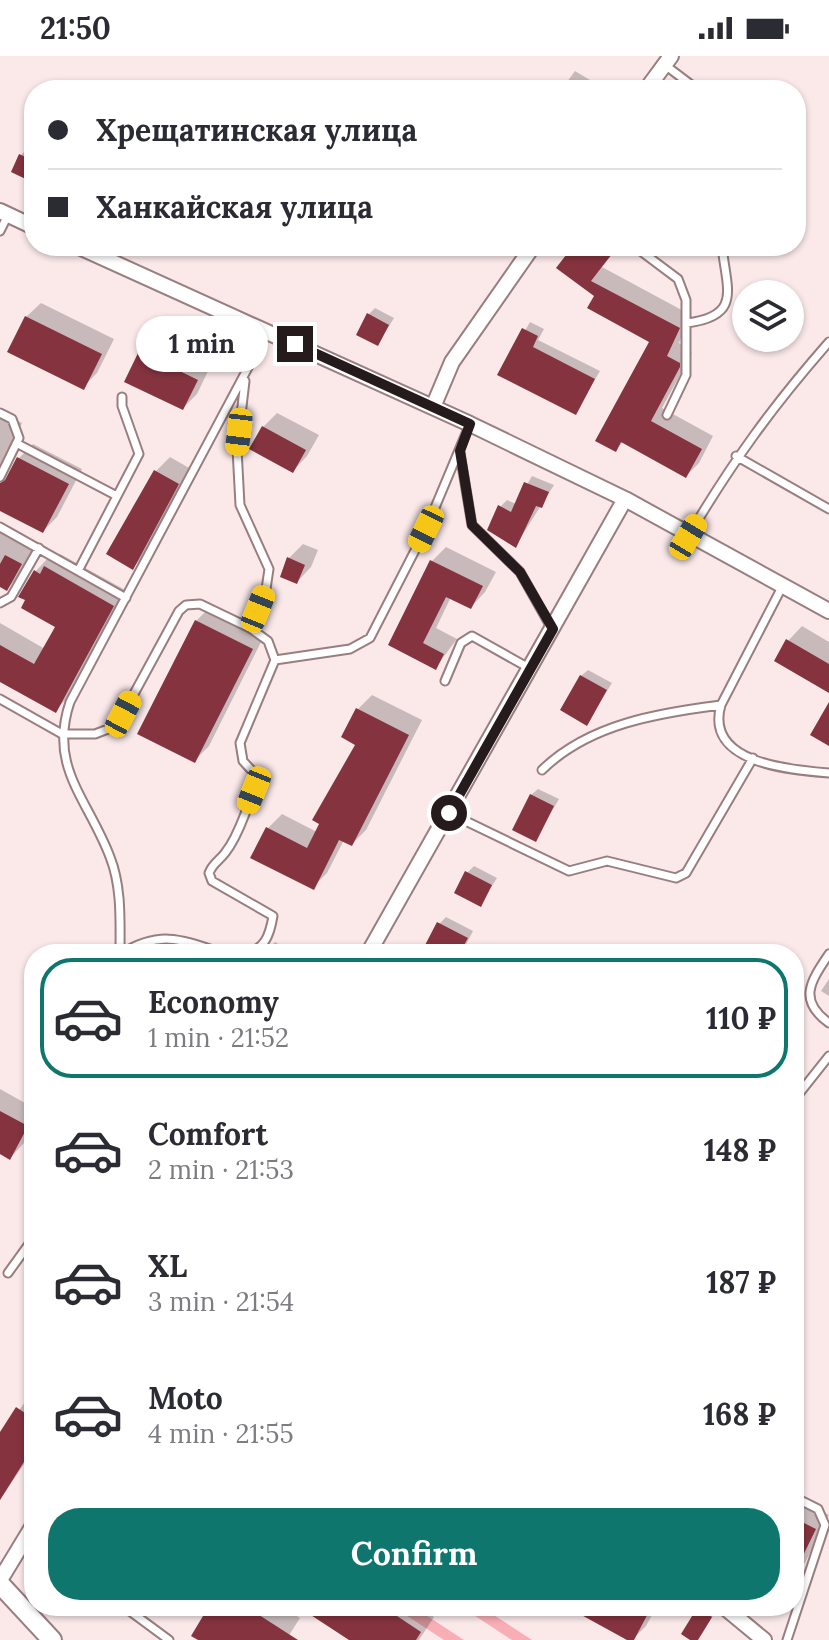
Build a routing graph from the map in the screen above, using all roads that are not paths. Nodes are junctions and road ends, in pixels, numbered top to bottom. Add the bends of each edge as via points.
1 (663, 59) edge
2 (651, 80) edge
3 (687, 80) edge
4 (4, 213) edge
5 (24, 222) edge
6 (0, 231) edge
7 (99, 256) edge
8 (526, 256) edge
9 (647, 256) edge
10 (724, 256) edge
11 (687, 323) junction
12 (267, 332) junction
13 (829, 342) edge
14 (246, 374) junction
15 (122, 397) dead end
16 (433, 407) junction
17 (0, 413) edge
18 (667, 415) dead end
19 (470, 424) junction
20 (18, 444) junction
21 (460, 451) junction
22 (736, 456) junction
23 (0, 477) edge
24 (117, 496) junction
25 (625, 499) junction
26 (829, 509) edge
27 (0, 527) edge
28 (688, 537) junction
29 (39, 548) junction
30 (78, 571) junction
31 (782, 587) junction
32 (126, 598) junction
33 (0, 603) edge
34 (829, 611) edge
35 (250, 628) junction
36 (553, 629) junction
37 (275, 660) junction
38 (529, 668) junction
39 (445, 681) dead end
40 (0, 699) edge
41 (721, 705) junction
42 (62, 734) junction
43 (753, 758) junction
44 (542, 770) dead end
45 (829, 773) edge
46 (449, 813) junction
47 (120, 944) edge
48 (138, 944) edge
49 (195, 944) edge
50 (264, 944) edge
51 (374, 944) edge
52 (829, 954) edge
53 (829, 1023) edge
54 (829, 1056) edge
55 (804, 1087) edge
56 (24, 1251) edge
57 (8, 1273) dead end
58 (804, 1502) edge
59 (24, 1541) edge
60 (0, 1582) edge
61 (804, 1589) edge
62 (24, 1609) edge
63 (30, 1616) edge
64 (137, 1616) edge
65 (735, 1616) edge
66 (795, 1616) edge
67 (52, 1640) edge
68 (169, 1640) edge
69 (764, 1640) edge
70 (787, 1640) edge

1 - 2 street
1 - 3 lane
4 - 5 street
4 - 6 lane
7 - 12 street
8 - 16 street via 452,362
9 - 11 lane via 678,279
10 - 11 lane via 729,290 724,308 711,320
11 - 18 lane via 686,375
12 - 14 lane
12 - 16 street
13 - 22 lane
14 - 32 lane
14 - 35 lane via 237,449 240,505 269,569
15 - 24 lane via 139,454
16 - 19 street
17 - 20 lane via 19,429
19 - 21 lane
19 - 25 street
20 - 23 lane
20 - 24 lane
21 - 36 lane via 472,525 520,572
21 - 37 lane via 370,638 323,656
22 - 26 lane
22 - 28 lane
24 - 30 lane
25 - 28 street
25 - 36 street
27 - 29 lane
28 - 31 street
29 - 30 lane
29 - 33 lane via 11,597
30 - 32 lane
31 - 34 street
31 - 41 lane
32 - 42 lane via 70,702
35 - 37 lane via 268,641
35 - 42 lane via 200,604 186,605 123,714 95,734
36 - 38 street
37 - 50 lane via 240,743 243,761 254,773 254,790 225,853 209,873 212,881 273,916
38 - 39 lane via 472,636 461,643
38 - 46 street
40 - 42 lane
41 - 43 lane via 721,735 729,747
41 - 44 lane via 650,713 588,739
42 - 47 lane via 64,762 111,859 121,907
43 - 45 lane via 786,769
43 - 46 lane via 686,873 676,878 607,861 569,871
46 - 51 street
48 - 49 lane via 174,937
52 - 53 lane via 809,999
54 - 55 lane
56 - 57 lane
58 - 61 lane via 818,1509 825,1525
59 - 60 street
60 - 62 street
63 - 67 street
64 - 68 lane
65 - 69 street
66 - 70 lane

